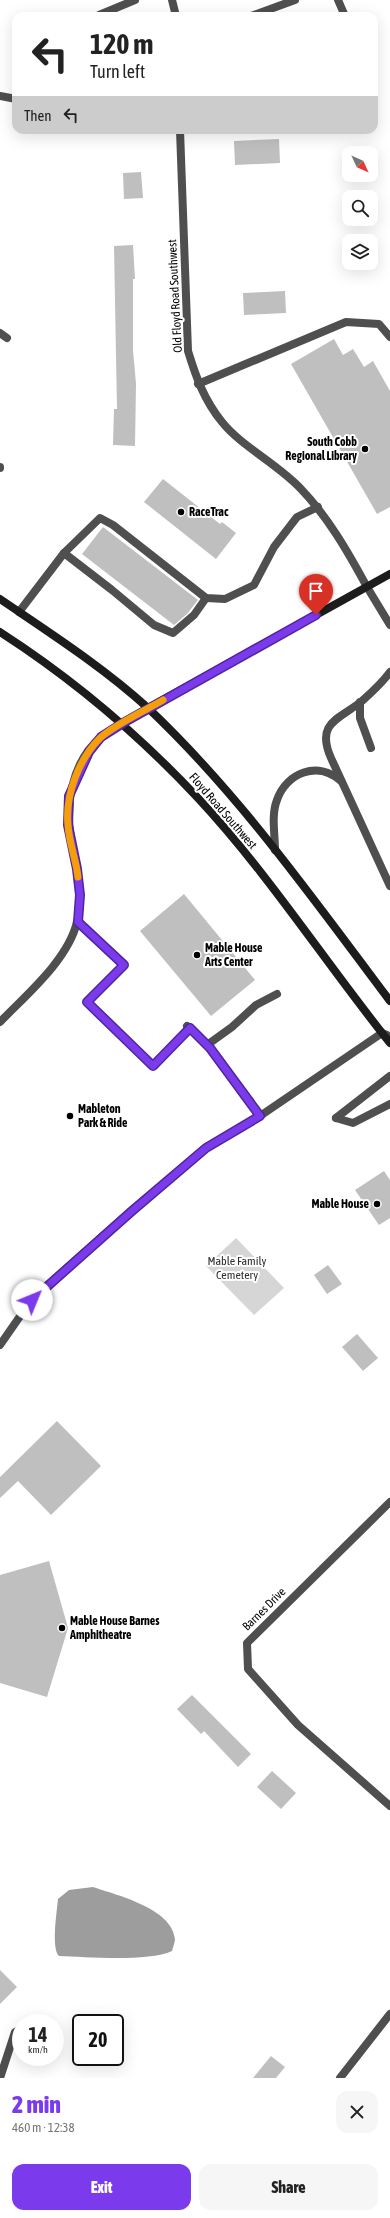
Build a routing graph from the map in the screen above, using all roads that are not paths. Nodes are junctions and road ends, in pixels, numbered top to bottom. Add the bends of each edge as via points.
1 (134, 0) edge
2 (172, 0) edge
3 (295, 0) edge
4 (338, 0) edge
5 (106, 12) edge
6 (175, 12) edge
7 (262, 12) edge
8 (343, 12) edge
9 (0, 96) edge
10 (12, 98) edge
11 (180, 134) edge
12 (390, 338) edge
13 (198, 384) junction
14 (318, 507) junction
15 (64, 553) junction
16 (390, 574) edge
17 (367, 587) junction
18 (206, 598) junction
19 (0, 599) edge
20 (19, 612) junction
21 (390, 625) edge
22 (0, 632) edge
23 (390, 672) edge
24 (360, 702) junction
25 (148, 708) junction
26 (123, 723) junction
27 (371, 748) dead end
28 (344, 784) junction
29 (275, 850) junction
30 (390, 886) edge
31 (78, 922) junction
32 (277, 994) dead end
33 (390, 1001) edge
34 (0, 1022) edge
35 (382, 1033) junction
36 (390, 1037) edge
37 (390, 1043) edge
38 (207, 1045) junction
39 (390, 1076) edge
40 (390, 1104) edge
41 (260, 1116) junction
42 (0, 1345) edge
43 (390, 1502) edge
44 (390, 1806) edge
45 (390, 2014) edge
46 (12, 2041) edge
47 (0, 2078) edge
48 (340, 2078) edge

1 - 5 street
2 - 6 street
3 - 7 street
4 - 8 street
9 - 10 street
11 - 13 street, Old Floyd Road Southwest via 188,351
12 - 13 street via 379,324 346,322
13 - 14 street, Old Floyd Road Southwest via 222,423 300,487
14 - 17 street, Old Floyd Road Southwest
14 - 18 street via 297,516 274,547 254,585 225,599
15 - 18 street via 100,518 113,525
15 - 18 street via 154,625 173,633 194,615
15 - 20 street
16 - 17 main road
17 - 21 street, Old Floyd Road Southwest
17 - 25 main road
19 - 20 main road, Floyd Road Southwest
20 - 25 main road, Floyd Road Southwest via 60,640
22 - 26 main road, Floyd Road Southwest
23 - 24 street
24 - 27 street via 360,718
24 - 28 street via 335,718 327,736 328,752
25 - 26 street
25 - 29 main road, Floyd Road Southwest via 244,810
26 - 31 street via 101,737 89,752 69,796 68,825 80,895
26 - 35 main road, Floyd Road Southwest via 198,798 242,850
28 - 29 street via 331,773 315,769 299,774 290,781 276,803
28 - 30 street
29 - 33 main road, Floyd Road Southwest
31 - 34 street via 67,945 47,973
31 - 38 street via 124,965 87,1002 153,1066 188,1027
32 - 38 street via 256,1005 232,1028
35 - 36 street
35 - 37 main road, Floyd Road Southwest
35 - 41 street
38 - 41 street
39 - 40 street via 336,1118 353,1123
41 - 42 street via 206,1148 132,1211 37,1295
43 - 44 street, Barnes Drive via 247,1643 248,1669 298,1725
45 - 48 street
46 - 47 street

